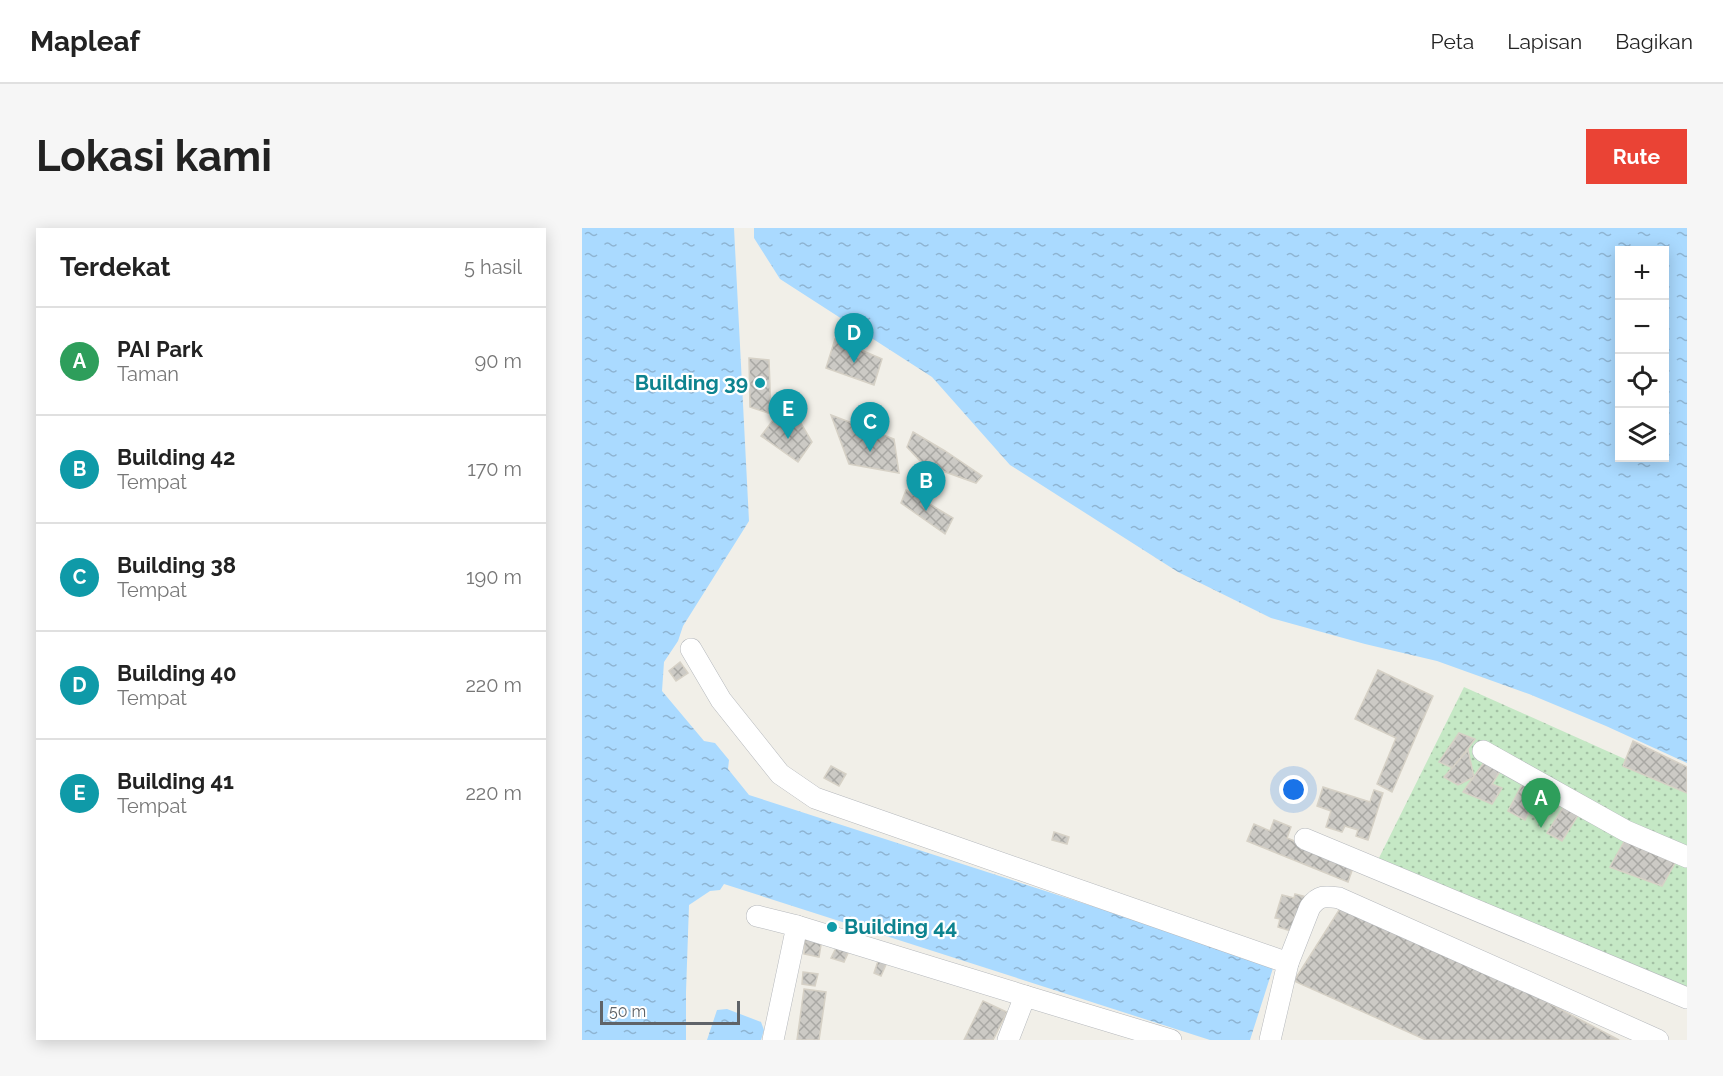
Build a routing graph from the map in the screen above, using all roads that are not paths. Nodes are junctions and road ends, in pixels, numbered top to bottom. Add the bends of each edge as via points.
1 (691, 649) dead end
2 (1483, 751) dead end
3 (1305, 839) dead end
4 (1687, 857) edge
5 (757, 916) dead end
6 (797, 926) junction
7 (1288, 963) junction
8 (1024, 996) junction
9 (1687, 998) edge
10 (773, 1040) edge
11 (1008, 1040) edge
12 (1171, 1040) edge
13 (1270, 1040) edge
14 (1658, 1040) edge

1 - 7 lane via 721,700 780,774 815,798
2 - 4 lane via 1626,831
3 - 9 lane
5 - 6 lane
6 - 8 lane
6 - 10 lane
7 - 13 lane
7 - 14 lane via 1316,899 1339,898
8 - 11 lane
8 - 12 lane

